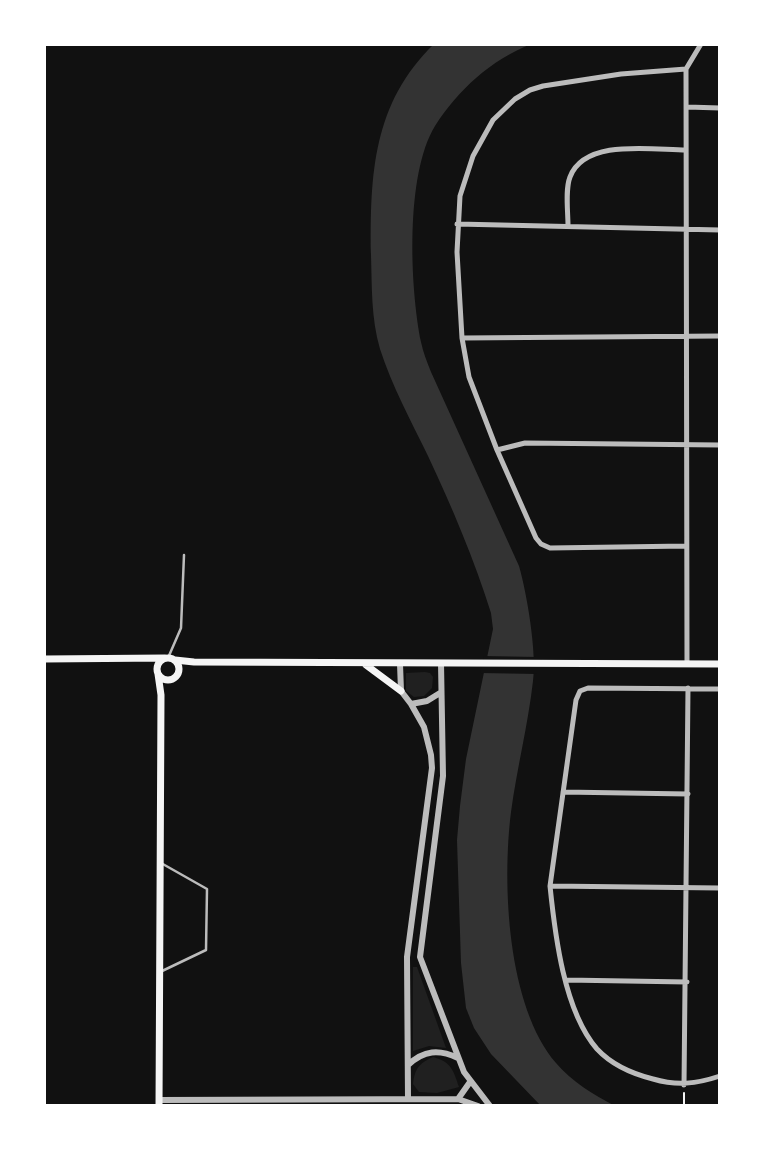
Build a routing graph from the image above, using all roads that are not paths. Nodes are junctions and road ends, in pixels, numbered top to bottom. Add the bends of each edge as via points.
1 (701, 44) edge
2 (686, 69) junction
3 (687, 107) junction
4 (720, 108) edge
5 (686, 150) junction
6 (457, 224) junction
7 (568, 226) junction
8 (687, 229) junction
9 (720, 230) edge
10 (687, 336) junction
11 (720, 336) edge
12 (462, 338) junction
13 (687, 444) junction
14 (720, 444) edge
15 (497, 450) junction
16 (687, 546) junction
17 (184, 555) dead end
18 (44, 659) edge
19 (144, 659) junction
20 (169, 659) junction
21 (194, 662) junction
22 (441, 663) junction
23 (366, 664) junction
24 (400, 664) junction
25 (687, 664) junction
26 (720, 664) edge
27 (158, 670) junction
28 (179, 671) junction
29 (172, 679) junction
30 (688, 688) junction
31 (720, 688) edge
32 (401, 691) junction
33 (440, 693) junction
34 (161, 695) junction
35 (411, 704) junction
36 (563, 792) junction
37 (688, 794) junction
38 (161, 863) junction
39 (550, 886) junction
40 (687, 887) junction
41 (720, 888) edge
42 (160, 972) junction
43 (566, 980) junction
44 (687, 982) junction
45 (458, 1058) junction
46 (408, 1065) junction
47 (720, 1076) edge
48 (470, 1082) junction
49 (684, 1085) junction
50 (408, 1099) junction
51 (458, 1099) junction
52 (159, 1103) edge
53 (337, 1103) edge
54 (478, 1106) edge
55 (490, 1106) edge

1 - 2 street
2 - 3 street
2 - 6 street via 543,86 515,99 494,120 473,156
3 - 4 street
3 - 5 street
5 - 7 street via 595,152 568,179
5 - 8 street
6 - 7 street
6 - 12 street
7 - 8 street
8 - 9 street
8 - 10 street
10 - 11 street
10 - 12 street
10 - 13 street
12 - 15 street via 469,377
13 - 14 street
13 - 15 street via 525,443
13 - 16 street
15 - 16 street via 541,544 550,548
16 - 25 street
17 - 20 lane via 181,628
18 - 19 main road
19 - 20 main road
19 - 27 main road
20 - 21 main road
20 - 27 main road
20 - 28 main road
21 - 23 main road
21 - 28 main road
22 - 24 main road
22 - 25 main road
22 - 33 street
23 - 24 main road
23 - 32 main road
24 - 32 street
25 - 26 main road
27 - 29 main road via 164,679
27 - 34 main road
28 - 29 main road
29 - 34 main road
30 - 31 street
30 - 36 street via 580,691
30 - 37 street
32 - 35 street
33 - 35 street
33 - 45 street via 443,776 420,957
34 - 38 main road
35 - 46 street via 428,739 432,768 407,957
36 - 37 street
36 - 39 street
37 - 40 street
38 - 42 main road
38 - 42 lane via 207,889 206,950
39 - 40 street
39 - 43 street
40 - 41 street
40 - 44 street
42 - 52 main road
43 - 44 street
43 - 49 street via 581,1023 598,1049 639,1076
44 - 49 street
45 - 46 street via 429,1052
45 - 48 street
46 - 50 street
47 - 49 street
48 - 51 street
48 - 55 street
50 - 51 street
50 - 53 street
51 - 54 street
52 - 53 street

